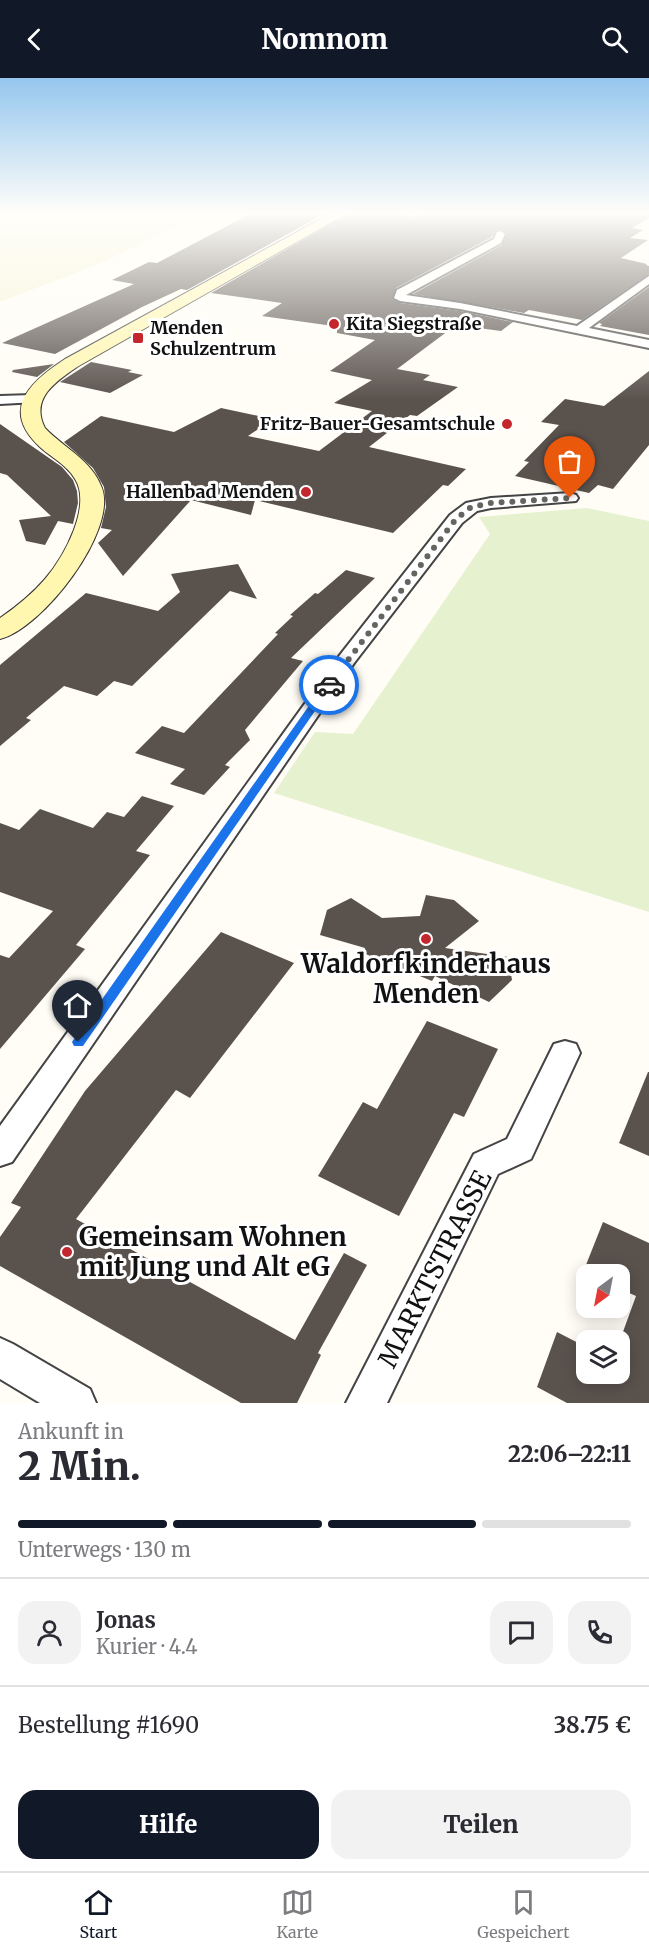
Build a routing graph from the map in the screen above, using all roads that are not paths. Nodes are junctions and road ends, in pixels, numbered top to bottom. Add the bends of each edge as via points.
1 (228, 276) edge
2 (431, 276) edge
3 (649, 279) edge
4 (579, 330) junction
5 (649, 345) edge
6 (0, 399) edge
7 (32, 399) junction
8 (570, 498) dead end
9 (0, 632) edge
10 (565, 1053) dead end
11 (0, 1152) edge
12 (0, 1357) edge
13 (76, 1403) edge
14 (366, 1403) edge

1 - 7 main road via 71,363 38,387
2 - 4 street via 400,292 400,298
3 - 4 street
4 - 5 street
6 - 7 street
7 - 9 main road via 29,414 35,428 87,478 93,507 56,583
8 - 11 street via 491,503 471,507 456,519 347,659
10 - 14 street, MARKTSTRASSE via 519,1149 486,1164
12 - 13 street

